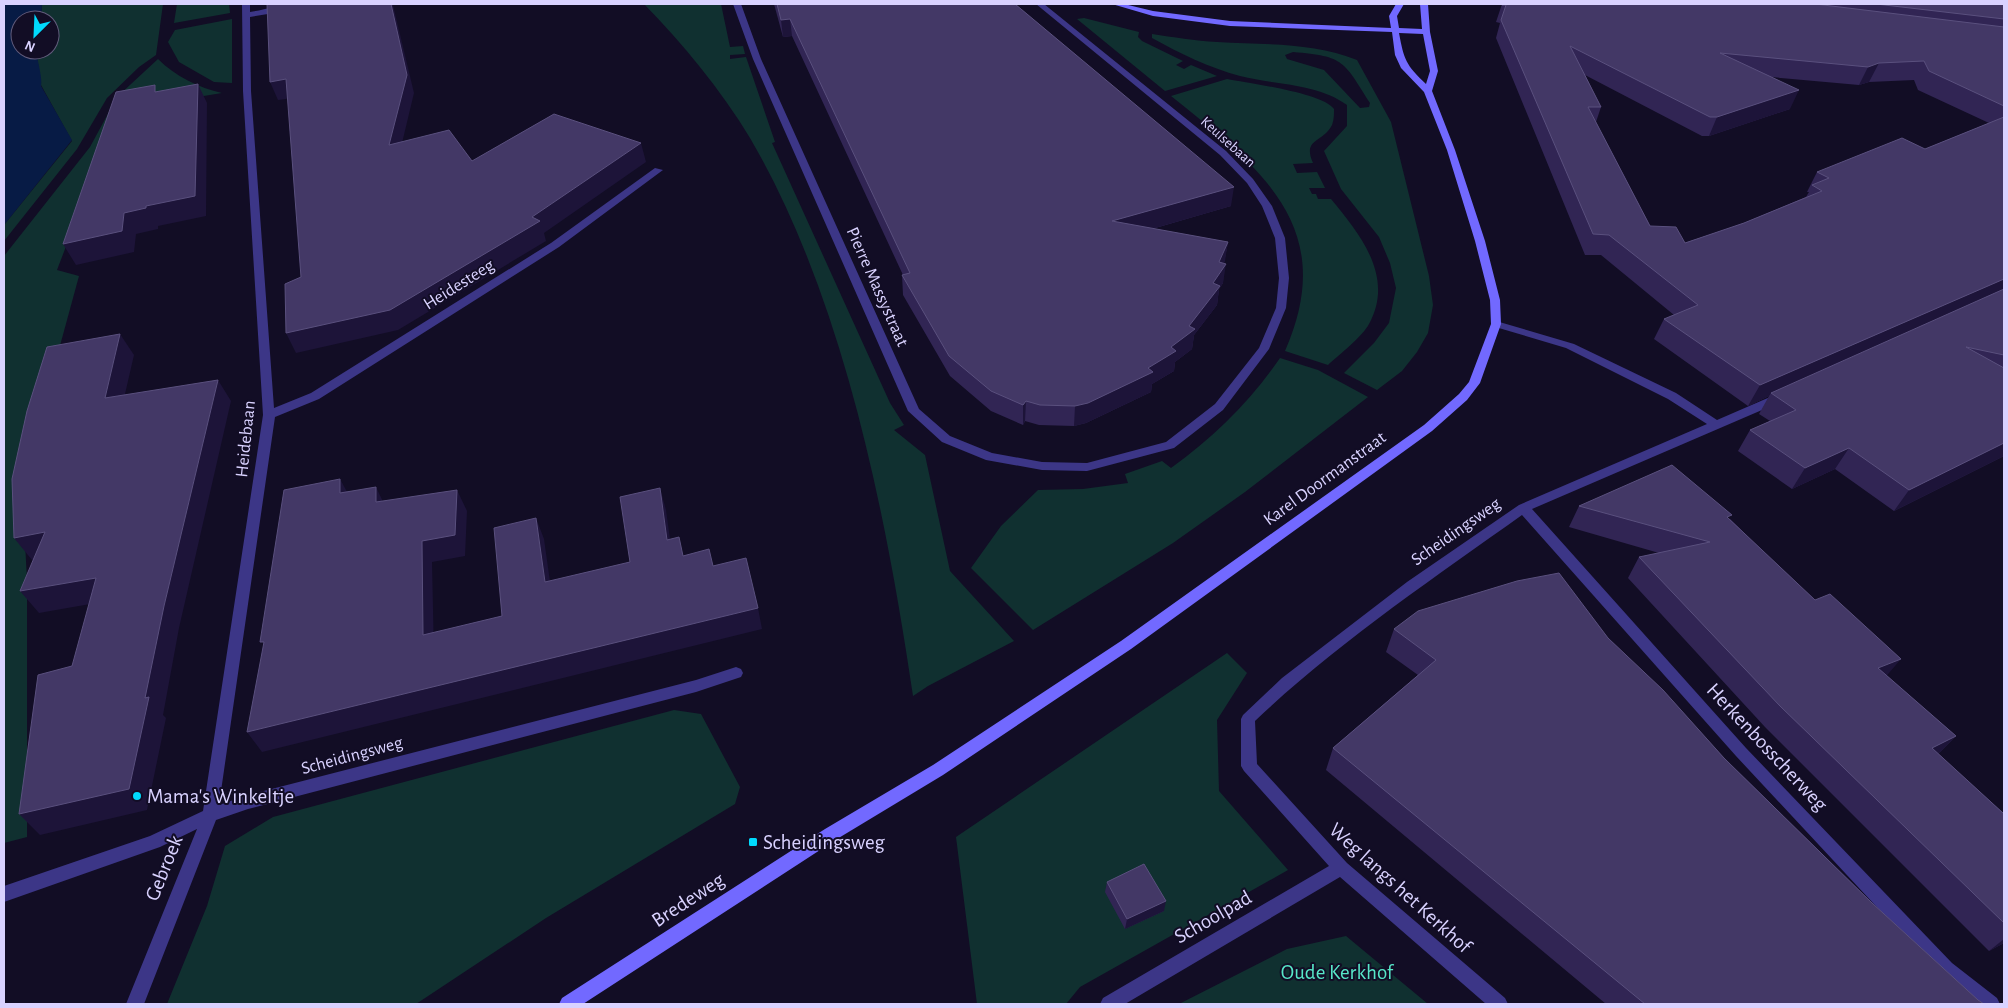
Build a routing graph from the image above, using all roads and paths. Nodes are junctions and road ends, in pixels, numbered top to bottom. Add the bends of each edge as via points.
1 (294, 4) edge
2 (737, 4) edge
3 (1040, 4) edge
4 (1116, 4) edge
5 (1400, 4) edge
6 (1424, 4) edge
7 (247, 9) edge
8 (1394, 30) junction
9 (1426, 32) junction
10 (1428, 91) junction
11 (658, 170) dead end
12 (1496, 324) junction
13 (1788, 394) edge
14 (270, 415) junction
15 (1717, 426) junction
16 (1087, 467) joint
17 (1523, 508) junction
18 (736, 673) dead end
19 (1248, 719) joint
20 (210, 815) junction
21 (831, 834) joint
22 (1341, 868) junction
23 (4, 894) edge
24 (134, 1004) edge
25 (568, 1004) edge
26 (1108, 1004) edge
27 (1499, 1004) edge
28 (1991, 1004) edge

1 - 7 street via 283,9
2 - 16 street, Pierre Massystraat via 757,59 914,411 946,439 990,457 1042,466
3 - 16 street, Keulsebaan via 1223,153 1250,181 1267,206 1280,238 1284,278 1281,308 1264,349 1219,407 1170,445
4 - 8 main road via 1172,17 1214,22
5 - 8 main road, Karel Doormanstraat via 1393,16
6 - 9 main road
7 - 14 street, Heidebaan via 247,91
8 - 9 main road
8 - 10 main road, Karel Doormanstraat via 1404,68
9 - 10 main road via 1434,71
10 - 12 main road, Karel Doormanstraat via 1480,241 1495,300
11 - 14 street, Heidesteeg via 547,250 315,396
12 - 15 street via 1570,346 1672,396
12 - 21 main road, Karel Doormanstraat via 1474,383 1428,428 1126,645 938,770
13 - 15 street, Scheidingsweg
14 - 20 street, Heidebaan
15 - 17 street, Scheidingsweg
17 - 19 street, Scheidingsweg via 1412,586 1287,682
17 - 28 street, Herkenbosscherweg via 1740,752 1946,969
18 - 20 street, Scheidingsweg via 248,802
19 - 22 street, Weg langs het Kerkhof via 1249,766
20 - 23 street, Gebroek via 154,842
20 - 24 street, Gebroek
21 - 25 main road, Bredeweg
22 - 26 street, Schoolpad
22 - 27 street, Weg langs het Kerkhof

